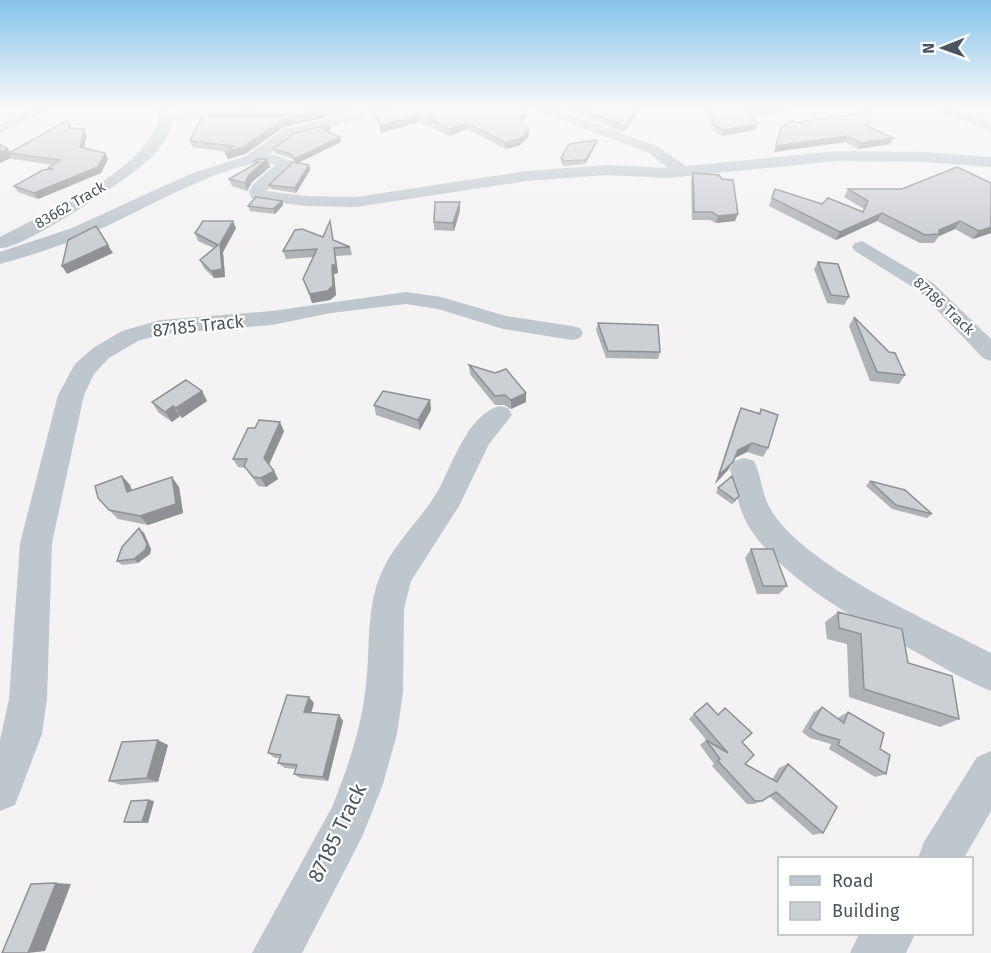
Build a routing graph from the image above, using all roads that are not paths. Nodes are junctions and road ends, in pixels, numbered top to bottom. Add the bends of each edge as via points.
1 (147, 151) edge
2 (263, 151) edge
3 (656, 151) edge
4 (248, 162) junction
5 (991, 162) edge
6 (681, 171) junction
7 (0, 244) edge
8 (862, 247) dead end
9 (0, 258) edge
10 (572, 333) dead end
11 (991, 352) edge
12 (499, 415) dead end
13 (744, 469) dead end
14 (991, 673) edge
15 (991, 771) edge
16 (0, 790) edge
17 (941, 857) edge
18 (889, 935) edge
19 (276, 953) edge
20 (874, 953) edge

1 - 7 street, 83662 Track via 130,169
2 - 4 street
3 - 6 street
4 - 6 street via 274,159 286,164 259,188 258,195 324,203 376,200 593,170
4 - 9 street via 195,176 102,222
5 - 6 street via 837,156
8 - 11 street, 87186 Track via 926,287
10 - 16 street, 87185 Track via 503,322 441,303 406,298 272,318 160,327 130,336 101,353 84,370 71,395 36,543 28,699 22,734
12 - 19 street, 87185 Track via 478,439 449,498 396,576 387,609 377,734 363,784
13 - 14 street via 763,524 804,563 837,586
15 - 17 street
18 - 20 street

